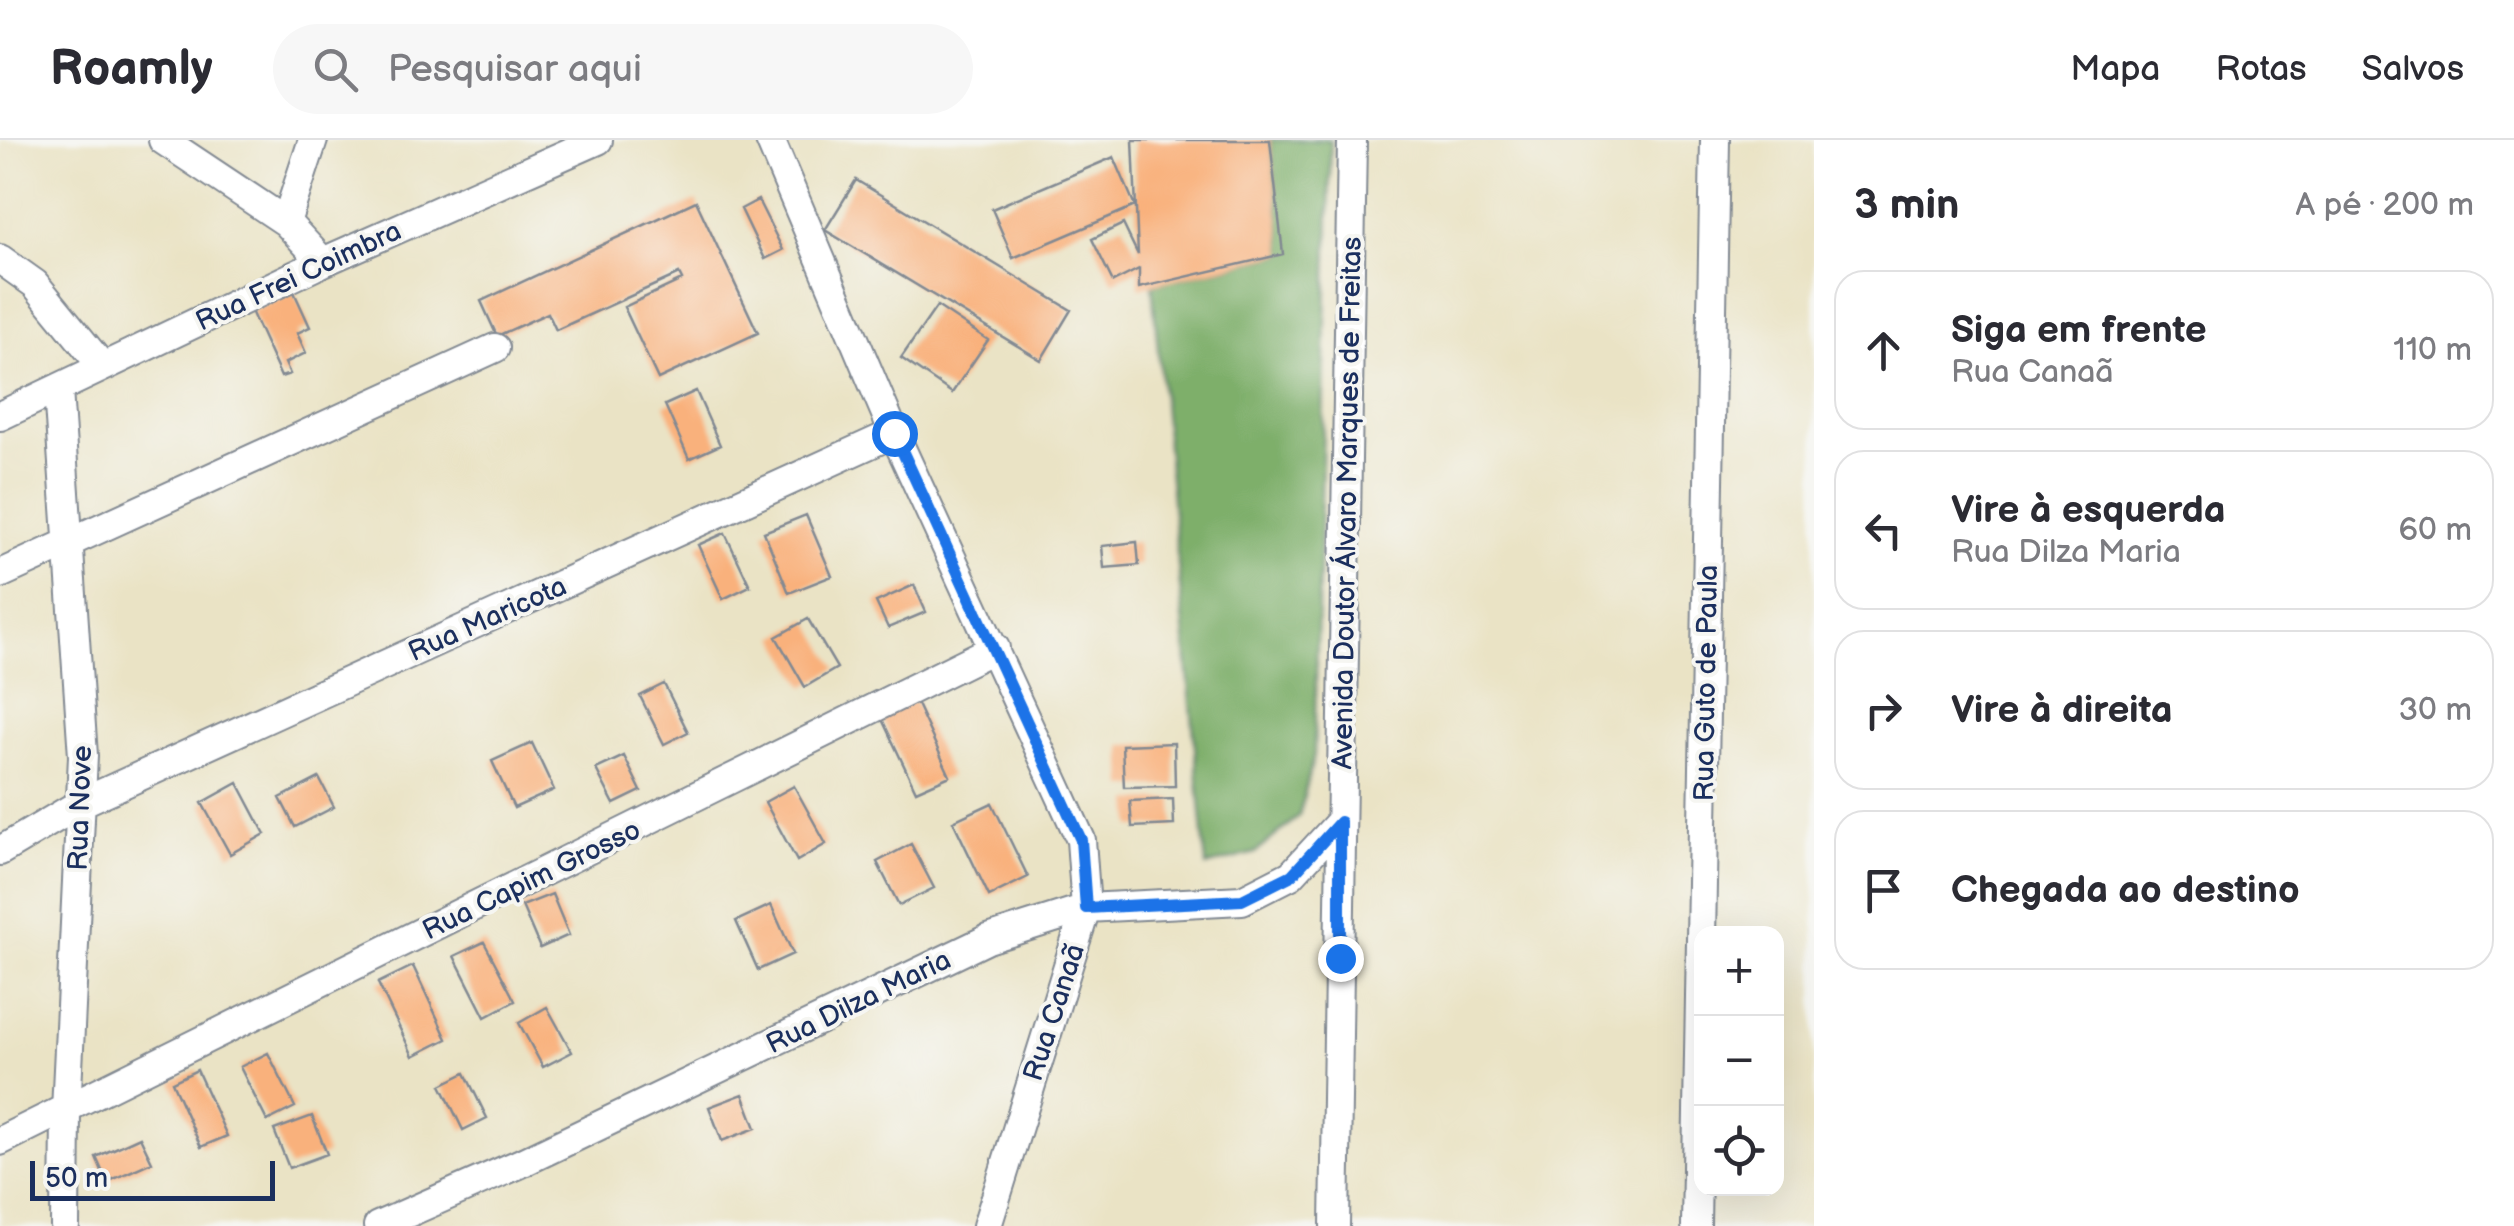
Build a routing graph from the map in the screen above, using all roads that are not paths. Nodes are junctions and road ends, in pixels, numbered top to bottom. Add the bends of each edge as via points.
1 (162, 140) edge
2 (312, 140) edge
3 (598, 140) edge
4 (770, 140) edge
5 (1352, 140) edge
6 (1714, 140) edge
7 (286, 222) junction
8 (0, 259) edge
9 (323, 262) junction
10 (495, 348) dead end
11 (102, 366) junction
12 (58, 390) junction
13 (0, 416) edge
14 (894, 433) junction
15 (70, 540) junction
16 (0, 574) edge
17 (995, 648) junction
18 (81, 803) junction
19 (1340, 822) junction
20 (0, 852) edge
21 (1086, 908) junction
22 (66, 1110) junction
23 (0, 1141) edge
24 (65, 1226) edge
25 (378, 1226) edge
26 (987, 1226) edge
27 (1336, 1226) edge
28 (1696, 1226) edge

1 - 7 street
2 - 7 street
3 - 9 street, Rua Frei Coimbra
4 - 14 street, Rua Canaã
5 - 19 street, Avenida Doutor Álvaro Marques de Freitas
6 - 28 street, Rua Guto de Paula
7 - 9 street
8 - 11 street via 35,284
9 - 11 street, Rua Frei Coimbra
10 - 15 street
11 - 12 street, Rua Frei Coimbra
12 - 13 street, Rua Frei Coimbra
12 - 15 street, Rua Nove
14 - 17 street, Rua Canaã
14 - 18 street, Rua Maricota
15 - 16 street
15 - 18 street, Rua Nove
17 - 21 street, Rua Canaã via 1081,840
17 - 22 street, Rua Capim Grosso
18 - 20 street, Rua Maricota
18 - 22 street, Rua Nove
19 - 21 street, Rua Dilza Maria via 1292,875 1242,900
19 - 27 street, Avenida Doutor Álvaro Marques de Freitas
21 - 25 street, Rua Dilza Maria via 988,939
21 - 26 street, Rua Canaã
22 - 23 street, Rua Capim Grosso
22 - 24 street, Rua Nove

